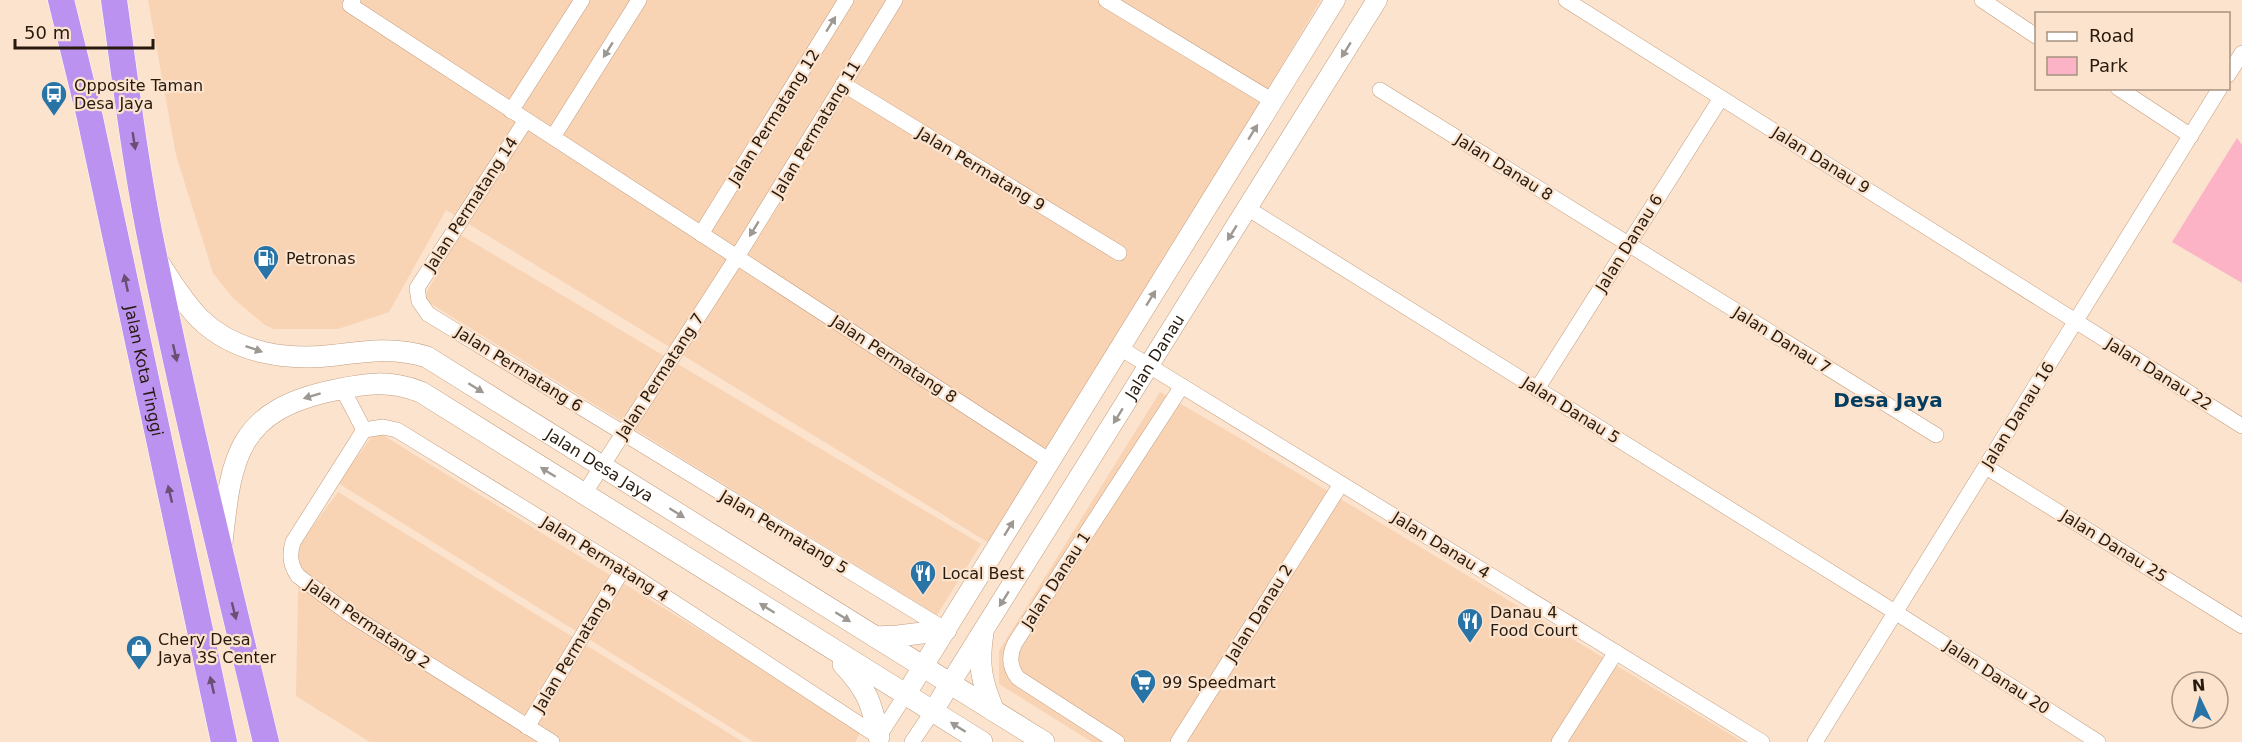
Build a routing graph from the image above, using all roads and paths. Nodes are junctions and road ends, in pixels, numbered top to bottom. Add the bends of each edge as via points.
1 (61, 0) edge
2 (114, 0) edge
3 (582, 0) edge
4 (639, 0) edge
5 (846, 0) edge
6 (895, 0) edge
7 (1106, 0) edge
8 (1335, 0) edge
9 (1377, 0) edge
10 (1566, 0) edge
11 (1982, 0) edge
12 (351, 3) edge
13 (2035, 35) edge
14 (2242, 53) edge
15 (2230, 73) edge
16 (843, 84) junction
17 (1380, 90) dead end
18 (2121, 90) edge
19 (2219, 90) edge
20 (1721, 98) junction
21 (1273, 101) junction
22 (512, 111) junction
23 (526, 120) junction
24 (2191, 136) junction
25 (553, 137) junction
26 (1247, 208) junction
27 (701, 234) junction
28 (1628, 245) junction
29 (1119, 253) dead end
30 (153, 255) junction
31 (737, 257) junction
32 (418, 294) joint
33 (2076, 321) junction
34 (1120, 348) junction
35 (1149, 366) junction
36 (1182, 386) junction
37 (342, 388) junction
38 (1537, 389) junction
39 (2242, 426) edge
40 (364, 430) junction
41 (623, 434) junction
42 (1936, 435) dead end
43 (1050, 461) junction
44 (602, 466) junction
45 (1986, 467) junction
46 (1341, 484) junction
47 (584, 494) junction
48 (220, 554) junction
49 (623, 569) junction
50 (1895, 612) junction
51 (2242, 626) edge
52 (946, 630) junction
53 (983, 633) junction
54 (875, 637) junction
55 (832, 649) junction
56 (1616, 652) junction
57 (923, 667) junction
58 (951, 684) junction
59 (906, 694) junction
60 (933, 711) junction
61 (994, 711) junction
62 (527, 728) junction
63 (877, 739) edge
64 (1758, 741) edge
65 (224, 742) edge
66 (266, 742) edge
67 (552, 742) edge
68 (912, 742) edge
69 (982, 742) edge
70 (1044, 742) edge
71 (1117, 742) edge
72 (1178, 742) edge
73 (1559, 742) edge
74 (1815, 742) edge
75 (2098, 742) edge

65 -> 1 highway, Jalan Kota Tinggi via 90,118
2 -> 30 highway, Jalan Kota Tinggi
3 - 22 street, Jalan Permatang 14
4 -> 25 street
27 -> 5 street, Jalan Permatang 12
6 - 16 street, Jalan Permatang 11
7 - 21 street
8 - 21 street, Jalan Danau
9 -> 26 street, Jalan Danau
10 - 20 street, Jalan Danau 9
11 - 13 street
12 - 22 street, Jalan Permatang 8
14 - 15 street
16 - 29 street, Jalan Permatang 9
16 -> 31 street, Jalan Permatang 11
17 - 28 street, Jalan Danau 8
18 - 24 street
19 - 24 street, Jalan Danau 16
20 - 28 street, Jalan Danau 6
20 - 33 street, Jalan Danau 9
34 -> 21 street, Jalan Danau
22 - 23 street, Jalan Permatang 8
23 - 25 street, Jalan Permatang 8
23 - 32 street, Jalan Permatang 14
24 - 33 street, Jalan Danau 16
25 - 27 street, Jalan Permatang 8
26 -> 35 street, Jalan Danau
26 - 38 street, Jalan Danau 5
27 - 31 street, Jalan Permatang 8
28 - 38 street, Jalan Danau 6
28 - 42 street, Jalan Danau 7
30 -> 44 main road, Jalan Desa Jaya via 201,320 231,340 294,358 373,350 409,351 426,357
30 -> 48 highway, Jalan Kota Tinggi
31 - 41 street, Jalan Permatang 7
31 - 43 street, Jalan Permatang 8
32 - 41 street, Jalan Permatang 6 via 428,314
33 - 39 street, Jalan Danau 22
33 - 45 street, Jalan Danau 16
34 - 35 street, Jalan Danau 4
34 - 43 street, Jalan Danau
35 - 36 street, Jalan Danau 4
35 -> 53 street, Jalan Danau
36 - 46 street, Jalan Danau 4
36 - 71 street, Jalan Danau 1 via 1010,656 1018,678
37 - 40 street
47 -> 37 main road, Jalan Desa Jaya via 421,392 390,383
37 -> 48 main road, Jalan Desa Jaya via 283,406 251,432 232,469
38 - 50 street, Jalan Danau 5
40 - 49 street, Jalan Permatang 4 via 397,430
40 - 62 street, Jalan Permatang 2 via 293,542 293,569 351,615
41 - 44 street, Jalan Permatang 7
41 - 52 street, Jalan Permatang 5
52 -> 43 street, Jalan Danau
44 - 47 street, Jalan Permatang 7
44 -> 54 main road, Jalan Desa Jaya
45 - 50 street, Jalan Danau 16
45 - 51 street, Jalan Danau 25
46 - 56 street, Jalan Danau 4
46 - 72 street, Jalan Danau 2
55 -> 47 main road, Jalan Desa Jaya
48 -> 66 highway, Jalan Kota Tinggi
49 - 62 street, Jalan Permatang 3
49 - 63 street, Jalan Permatang 4
50 - 74 street, Jalan Danau 16
50 - 75 street, Jalan Danau 20
52 - 54 main road
52 - 57 street, Jalan Danau
53 - 58 street, Jalan Danau
53 - 61 main road via 980,672
54 - 57 main road, Jalan Desa Jaya
55 - 59 main road, Jalan Desa Jaya
55 - 63 main road via 869,698
56 - 64 street, Jalan Danau 4
56 - 73 street
57 - 58 main road, Jalan Desa Jaya
57 - 59 street, Jalan Danau
58 - 60 street, Jalan Danau
58 - 61 main road, Jalan Desa Jaya
59 - 60 main road, Jalan Desa Jaya
59 - 63 street
60 - 68 street
69 -> 60 main road, Jalan Desa Jaya
61 - 70 main road, Jalan Desa Jaya
62 - 67 street, Jalan Permatang 2

